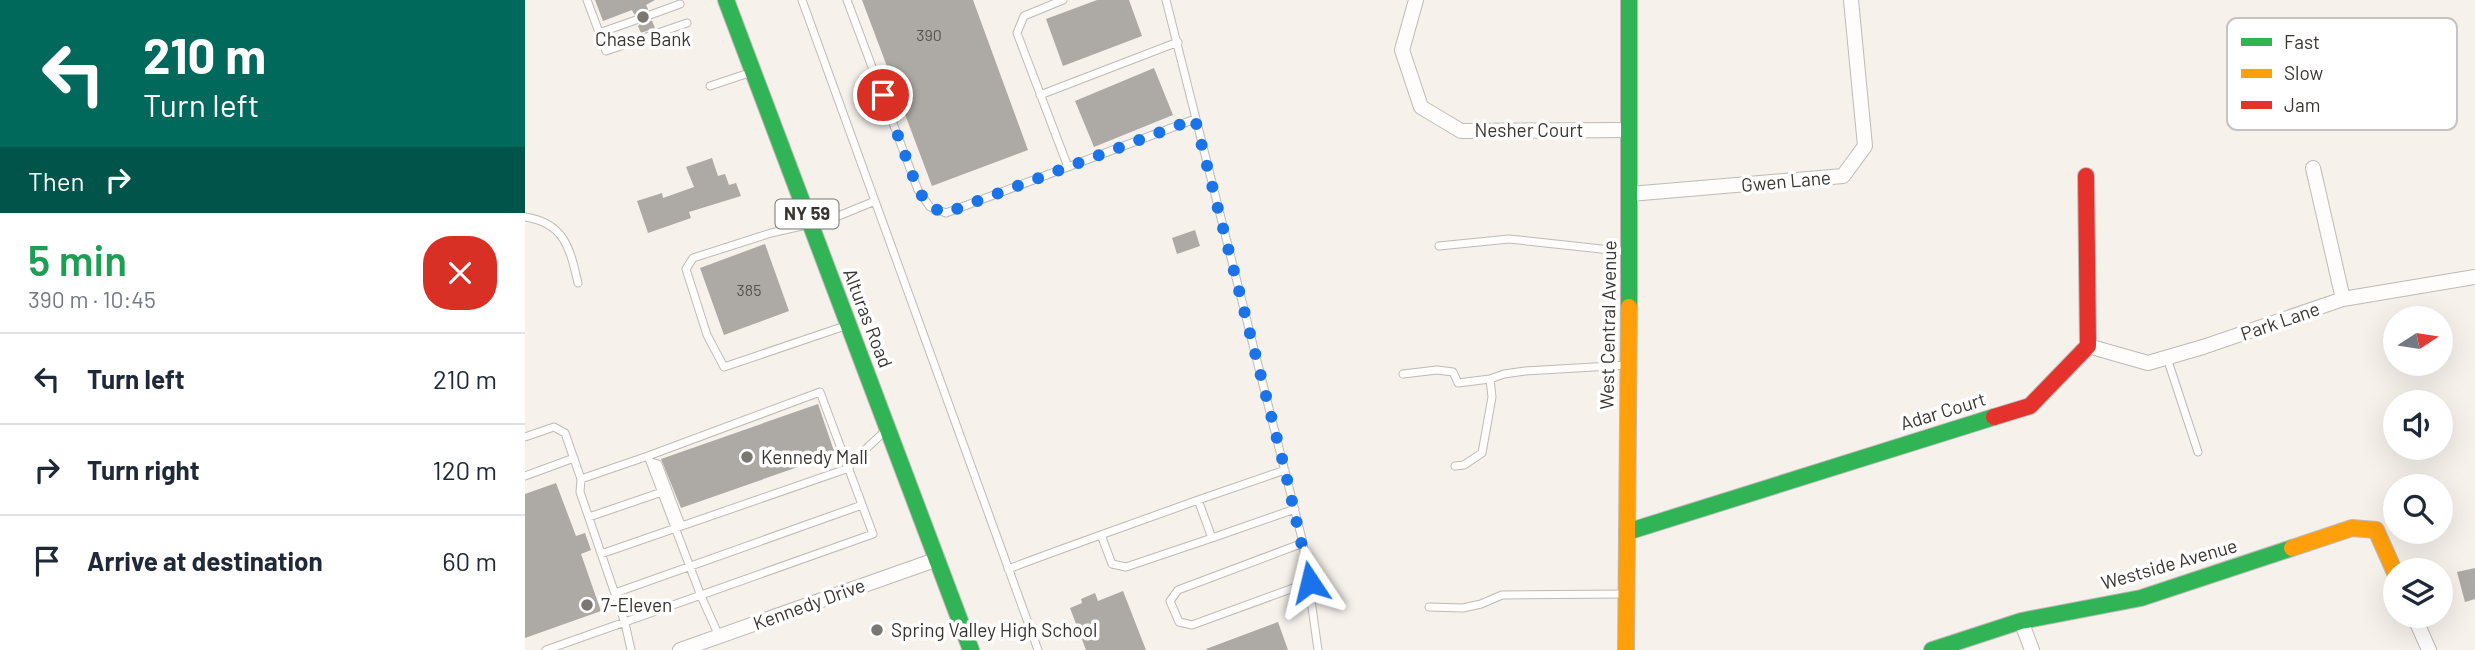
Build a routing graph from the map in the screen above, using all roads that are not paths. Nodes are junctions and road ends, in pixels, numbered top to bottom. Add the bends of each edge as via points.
1 (587, 0) edge
2 (726, 0) edge
3 (847, 0) edge
4 (1063, 0) edge
5 (1166, 0) edge
6 (1416, 0) edge
7 (1629, 0) edge
8 (1850, 0) edge
9 (805, 1) edge
10 (680, 4) dead end
11 (650, 15) dead end
12 (636, 20) dead end
13 (687, 23) dead end
14 (599, 33) junction
15 (1178, 42) junction
16 (753, 72) junction
17 (710, 86) dead end
18 (1040, 94) junction
19 (1195, 119) junction
20 (1629, 130) junction
21 (1068, 167) junction
22 (2313, 168) dead end
23 (2086, 176) dead end
24 (1630, 194) junction
25 (875, 201) junction
26 (525, 217) edge
27 (811, 225) junction
28 (1439, 246) dead end
29 (1629, 252) junction
30 (2475, 277) edge
31 (578, 283) dead end
32 (2343, 299) junction
33 (849, 325) junction
34 (2088, 346) junction
35 (2167, 358) junction
36 (1628, 365) junction
37 (1403, 374) dead end
38 (1490, 379) junction
39 (888, 428) junction
40 (525, 437) edge
41 (2197, 452) dead end
42 (574, 458) junction
43 (650, 459) junction
44 (1455, 466) dead end
45 (849, 468) junction
46 (1285, 470) junction
47 (525, 476) edge
48 (581, 479) junction
49 (661, 492) junction
50 (1198, 500) junction
51 (862, 505) junction
52 (1294, 509) junction
53 (589, 517) junction
54 (678, 526) junction
55 (1627, 532) junction
56 (1101, 535) junction
57 (1212, 538) junction
58 (1303, 543) junction
59 (601, 554) junction
60 (2388, 558) edge
61 (938, 559) junction
62 (689, 566) junction
63 (1008, 569) junction
64 (1310, 582) junction
65 (615, 593) junction
66 (1626, 594) junction
67 (701, 596) junction
68 (1429, 607) dead end
69 (2021, 621) junction
70 (625, 622) junction
71 (2419, 628) edge
72 (719, 636) junction
73 (546, 650) edge
74 (631, 650) edge
75 (680, 650) edge
76 (971, 650) edge
77 (1038, 650) edge
78 (1318, 650) edge
79 (1626, 650) edge
80 (1932, 650) edge
81 (2032, 650) edge
82 (2429, 650) edge

1 - 14 lane
2 - 16 street, Alturas Road / NY 59
3 - 21 lane via 918,190 930,207 946,213
4 - 18 lane via 1024,16 1017,33
5 - 15 lane
6 - 20 street, Nesher Court via 1402,50 1421,107 1461,131
7 - 20 street, West Central Avenue
8 - 24 street, Gwen Lane via 1865,146 1843,176
9 - 25 lane
10 - 11 lane
12 - 14 lane
13 - 14 lane via 606,51
15 - 18 lane
15 - 19 lane
16 - 17 lane
16 - 27 street, Alturas Road / NY 59
18 - 21 lane
19 - 21 lane
19 - 46 lane
20 - 24 street, West Central Avenue
22 - 32 street
23 - 34 street
24 - 29 street, West Central Avenue
25 - 27 lane
25 - 63 lane
26 - 31 lane via 552,225 563,238
27 - 33 street, Alturas Road / NY 59
27 - 33 lane via 693,258 686,269 707,335 724,367
28 - 29 lane via 1509,239
29 - 36 street, West Central Avenue
30 - 32 street, Park Lane
32 - 35 street, Park Lane
33 - 39 street, Alturas Road / NY 59
34 - 35 street, Park Lane via 2148,363
34 - 55 street, Adar Court via 2031,406
35 - 41 lane
36 - 38 lane via 1525,371
36 - 55 street, West Central Avenue
37 - 38 lane via 1437,370 1453,372 1458,383
38 - 44 lane via 1492,397 1482,453
39 - 45 lane
39 - 61 street, Alturas Road / NY 59
40 - 42 lane via 554,427 565,433
42 - 47 lane
42 - 48 lane
43 - 45 lane via 820,392
43 - 48 lane
43 - 49 lane
43 - 54 lane via 658,464
45 - 51 lane
45 - 54 lane
46 - 50 lane
46 - 52 lane
48 - 53 lane via 580,492
49 - 53 lane
49 - 54 lane
50 - 56 lane
50 - 57 lane
51 - 62 lane
51 - 67 lane via 873,534
52 - 57 lane
52 - 58 lane
53 - 59 lane
54 - 59 lane
54 - 62 lane
55 - 66 street, West Central Avenue
56 - 57 lane via 1112,564 1126,566
56 - 63 lane
58 - 64 lane
58 - 64 lane via 1178,590 1170,601 1179,622 1192,625
59 - 65 lane
60 - 69 street, Westside Avenue via 2376,530 2352,528 2141,598
61 - 72 street, Kennedy Drive
61 - 76 street, Alturas Road / NY 59
62 - 65 lane
62 - 67 lane
63 - 77 lane
64 - 78 lane
65 - 70 lane
66 - 68 lane via 1501,595 1463,608
66 - 79 street, West Central Avenue
67 - 70 lane
67 - 72 lane
69 - 80 street, Westside Avenue
69 - 81 street
70 - 73 lane
70 - 74 lane
71 - 82 street
72 - 75 street, Kennedy Drive

